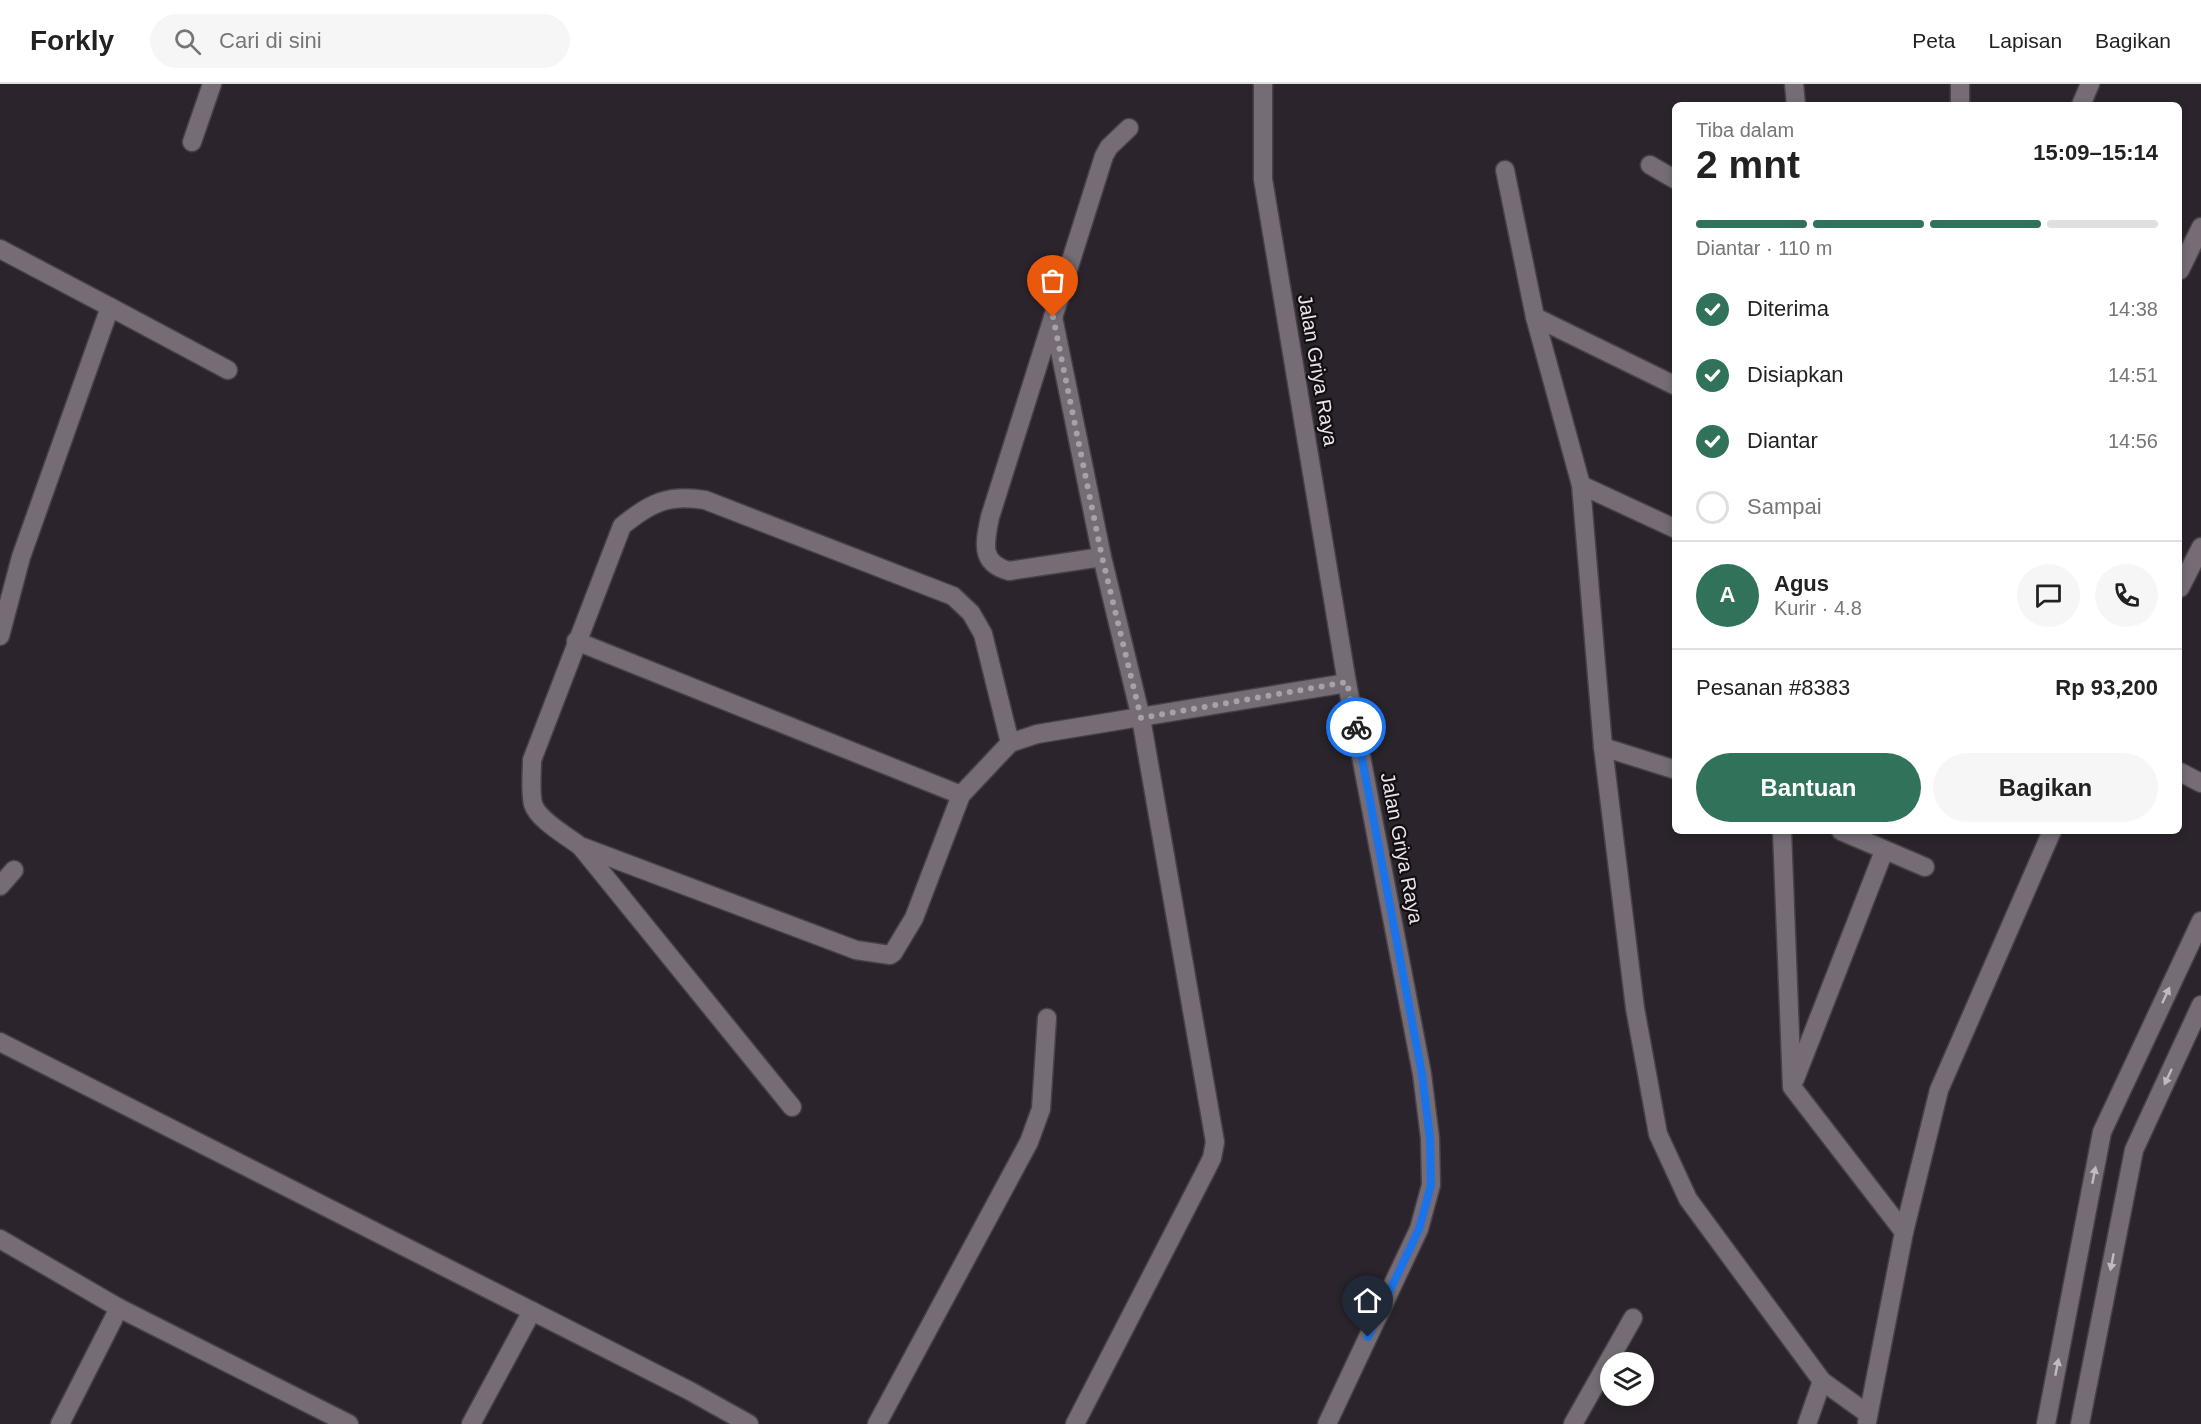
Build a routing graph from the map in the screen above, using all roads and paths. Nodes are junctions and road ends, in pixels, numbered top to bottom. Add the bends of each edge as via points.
1 (212, 84) edge
2 (1263, 84) edge
3 (1794, 84) edge
4 (1960, 84) edge
5 (2090, 84) edge
6 (1796, 102) edge
7 (1960, 102) edge
8 (2082, 102) edge
9 (1129, 128) dead end
10 (192, 142) dead end
11 (1650, 165) dead end
12 (1505, 170) dead end
13 (1672, 178) edge
14 (2201, 227) edge
15 (0, 249) edge
16 (2182, 266) edge
17 (110, 307) junction
18 (1053, 317) junction
19 (1535, 317) junction
20 (228, 370) dead end
21 (1672, 384) edge
22 (1581, 485) junction
23 (1672, 527) edge
24 (2201, 547) edge
25 (1102, 557) junction
26 (2182, 584) edge
27 (0, 636) edge
28 (576, 641) junction
29 (1347, 682) junction
30 (1141, 718) junction
31 (1010, 743) junction
32 (1603, 747) junction
33 (1672, 769) edge
34 (2182, 773) edge
35 (2201, 783) edge
36 (961, 795) junction
37 (1782, 834) edge
38 (1847, 834) edge
39 (2051, 834) edge
40 (580, 846) junction
41 (1884, 851) junction
42 (1925, 867) dead end
43 (14, 870) dead end
44 (0, 886) edge
45 (2201, 921) edge
46 (2201, 1005) edge
47 (1047, 1018) dead end
48 (0, 1042) edge
49 (1792, 1087) junction
50 (792, 1107) dead end
51 (1904, 1232) junction
52 (0, 1239) edge
53 (119, 1308) junction
54 (532, 1311) junction
55 (1634, 1318) dead end
56 (1822, 1381) junction
57 (1867, 1419) edge
58 (60, 1424) edge
59 (349, 1424) edge
60 (471, 1424) edge
61 (749, 1424) edge
62 (877, 1424) edge
63 (1075, 1424) edge
64 (1327, 1424) edge
65 (1573, 1424) edge
66 (1807, 1424) edge
67 (2046, 1424) edge
68 (2080, 1424) edge

1 - 10 street
2 - 29 street, Jalan Griya Raya via 1263,179
3 - 6 street
4 - 7 street
5 - 8 street
9 - 18 street via 1104,156
11 - 13 street
12 - 19 street
14 - 16 street
15 - 17 street
17 - 20 street
17 - 27 street via 21,557
18 - 25 street
18 - 25 street via 990,517 986,552 990,561 1009,571
19 - 21 street
19 - 22 street
22 - 23 street
22 - 32 street
24 - 26 street
25 - 30 street
28 - 31 street via 622,526 642,509 660,501 684,497 705,500 953,596 972,613 982,634
28 - 36 street
28 - 40 street via 532,759 532,788 534,806 552,826
29 - 30 street
29 - 64 street, Jalan Griya Raya via 1422,1074 1431,1185 1419,1229
30 - 31 street via 1037,734
30 - 63 street via 1215,1142 1212,1158
31 - 36 street
32 - 33 street
32 - 56 street via 1635,1008 1658,1134 1688,1199
34 - 35 street
36 - 40 street via 914,918 890,955 856,950
37 - 49 street
38 - 41 street
39 - 51 street via 1939,1090
40 - 50 street
41 - 42 street
41 - 49 street
43 - 44 street
67 -> 45 street via 2102,1132
46 -> 68 street via 2134,1150
47 - 62 street via 1041,1108 1029,1142
48 - 54 street
49 - 51 street
51 - 57 street
52 - 53 street
53 - 58 street
53 - 59 street
54 - 60 street
54 - 61 street
55 - 65 street
56 - 57 street
56 - 66 street

